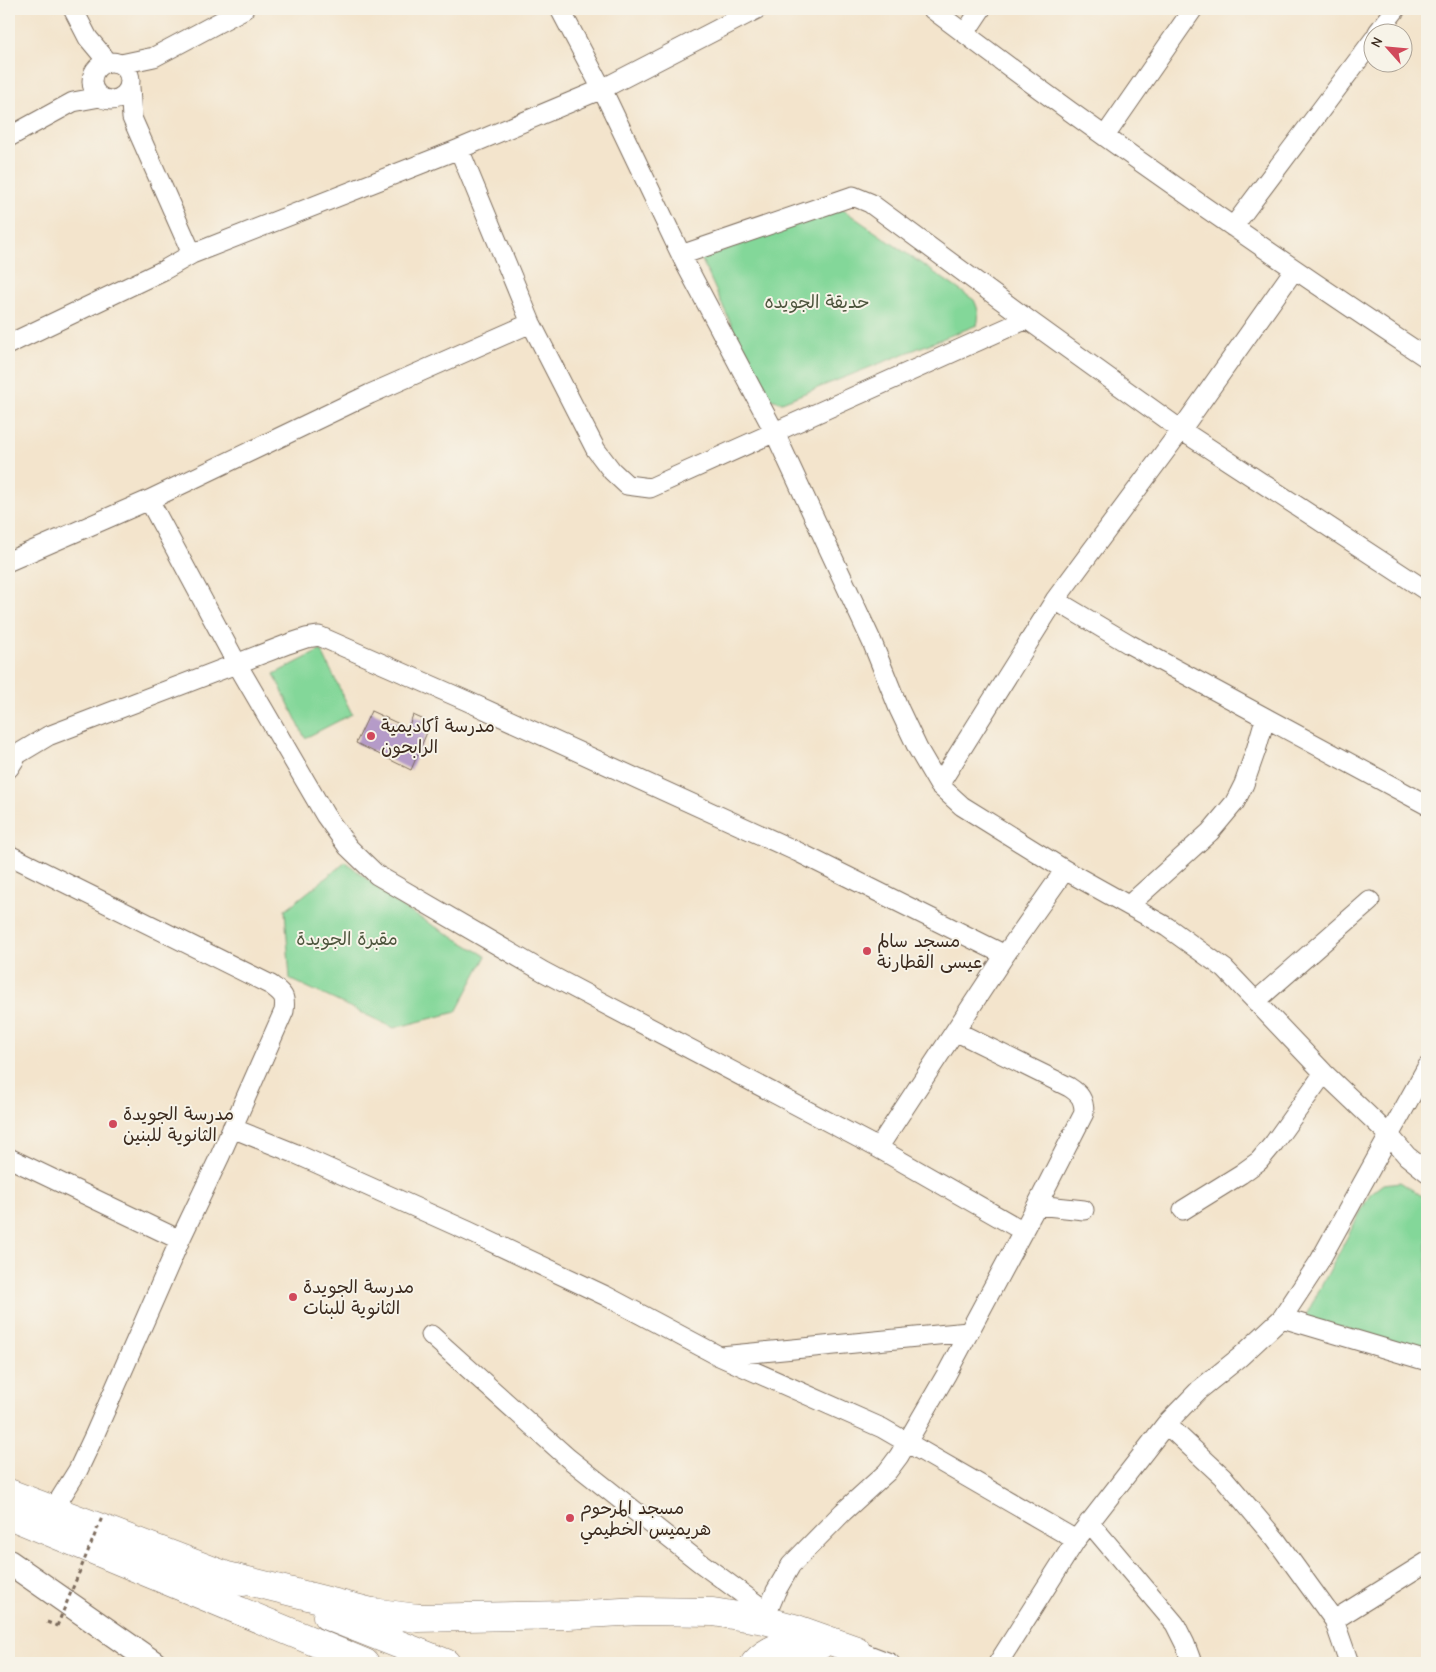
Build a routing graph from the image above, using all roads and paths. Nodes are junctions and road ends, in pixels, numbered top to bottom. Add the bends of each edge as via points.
1 (73, 9) edge
2 (244, 9) edge
3 (560, 9) edge
4 (757, 9) edge
5 (932, 9) edge
6 (981, 9) edge
7 (1193, 9) edge
8 (1396, 9) edge
9 (1386, 22) edge
10 (965, 33) junction
11 (1364, 52) edge
12 (154, 56) junction
13 (104, 79) junction
14 (130, 84) junction
15 (602, 89) junction
16 (132, 118) junction
17 (1105, 136) junction
18 (9, 137) edge
19 (459, 149) junction
20 (1233, 227) junction
21 (192, 254) junction
22 (681, 255) junction
23 (1294, 270) junction
24 (1027, 319) junction
25 (531, 323) junction
26 (9, 344) edge
27 (1427, 358) edge
28 (1181, 430) junction
29 (774, 431) junction
30 (149, 500) junction
31 (9, 561) edge
32 (1427, 591) edge
33 (1055, 600) junction
34 (237, 664) junction
35 (1265, 719) junction
36 (12, 756) edge
37 (939, 785) junction
38 (1427, 805) edge
39 (9, 855) edge
40 (1065, 870) junction
41 (1370, 901) dead end
42 (1129, 905) junction
43 (1005, 955) junction
44 (1256, 1001) junction
45 (955, 1031) junction
46 (1427, 1068) edge
47 (1324, 1073) junction
48 (232, 1128) junction
49 (1389, 1135) junction
50 (878, 1148) junction
51 (9, 1158) edge
52 (1427, 1172) edge
53 (1038, 1205) junction
54 (1084, 1210) dead end
55 (1184, 1210) dead end
56 (1023, 1231) junction
57 (180, 1240) junction
58 (1282, 1318) junction
59 (968, 1332) junction
60 (431, 1335) dead end
61 (719, 1356) junction
62 (1427, 1360) edge
63 (1166, 1424) junction
64 (908, 1441) junction
65 (9, 1493) edge
66 (53, 1510) junction
67 (9, 1515) edge
68 (103, 1515) dead end
69 (1088, 1522) junction
70 (1076, 1540) junction
71 (9, 1562) edge
72 (1427, 1562) edge
73 (228, 1576) junction
74 (766, 1616) junction
75 (1334, 1620) junction
76 (47, 1622) dead end
77 (856, 1650) junction
78 (154, 1663) edge
79 (365, 1663) edge
80 (446, 1663) edge
81 (755, 1663) edge
82 (890, 1663) edge
83 (998, 1663) edge
84 (1192, 1663) edge
85 (1349, 1663) edge

1 - 13 street
2 - 12 street
3 - 15 street
4 - 15 street
5 - 10 street
6 - 10 street
7 - 17 street
8 - 9 street
10 - 17 street
11 - 20 street
12 - 13 street
12 - 14 street
13 - 14 street via 130,74
13 - 14 street via 121,98
13 - 16 street
13 - 18 street via 73,102
14 - 16 street
15 - 19 street
15 - 22 street
16 - 21 street
17 - 20 street
19 - 21 street
19 - 25 street
20 - 23 street
21 - 26 street
22 - 24 street via 853,196 870,202
22 - 29 street
23 - 27 street
23 - 28 street
24 - 28 street
24 - 29 street
25 - 29 street via 596,450 627,485 650,488
25 - 30 street via 370,394
28 - 32 street
28 - 33 street
29 - 37 street via 872,642 899,709
30 - 31 street
30 - 34 street
33 - 35 street
33 - 37 street
34 - 36 street via 48,736
34 - 43 street via 306,638 319,636 337,642 798,852
34 - 50 street via 325,815 348,848 377,874 544,972
35 - 38 street
35 - 42 street via 1235,802 1210,832
37 - 40 street via 962,806
39 - 48 street via 282,993 284,1011
40 - 42 street
40 - 43 street
41 - 44 street
42 - 44 street via 1197,947 1225,969
43 - 45 street
44 - 47 street
45 - 50 street
45 - 53 street via 1069,1087 1084,1101 1084,1113
46 - 49 street
47 - 49 street
47 - 55 street via 1259,1160
48 - 57 street
48 - 61 street via 294,1152 476,1235 606,1296
49 - 52 street
49 - 58 street via 1323,1254
50 - 56 street
51 - 57 street
53 - 54 street
53 - 56 street
56 - 59 street
57 - 66 street via 94,1436
58 - 62 street
58 - 63 street via 1199,1390
59 - 61 street
59 - 64 street
60 - 74 street via 568,1458 755,1603
61 - 64 street
63 - 69 street
63 - 75 street via 1224,1477 1276,1540
64 - 70 street
64 - 74 street via 887,1472 791,1566
65 - 66 highway
66 - 73 highway
67 - 79 highway
68 - 76 path, bridge via 57,1626
69 - 70 street
69 - 84 street via 1174,1624
70 - 83 street
71 - 78 main road
72 - 75 street
73 - 74 highway via 372,1612 417,1618 685,1610
73 - 80 highway
74 - 77 highway
75 - 85 street
77 - 81 highway via 787,1644 771,1650
77 - 82 street

